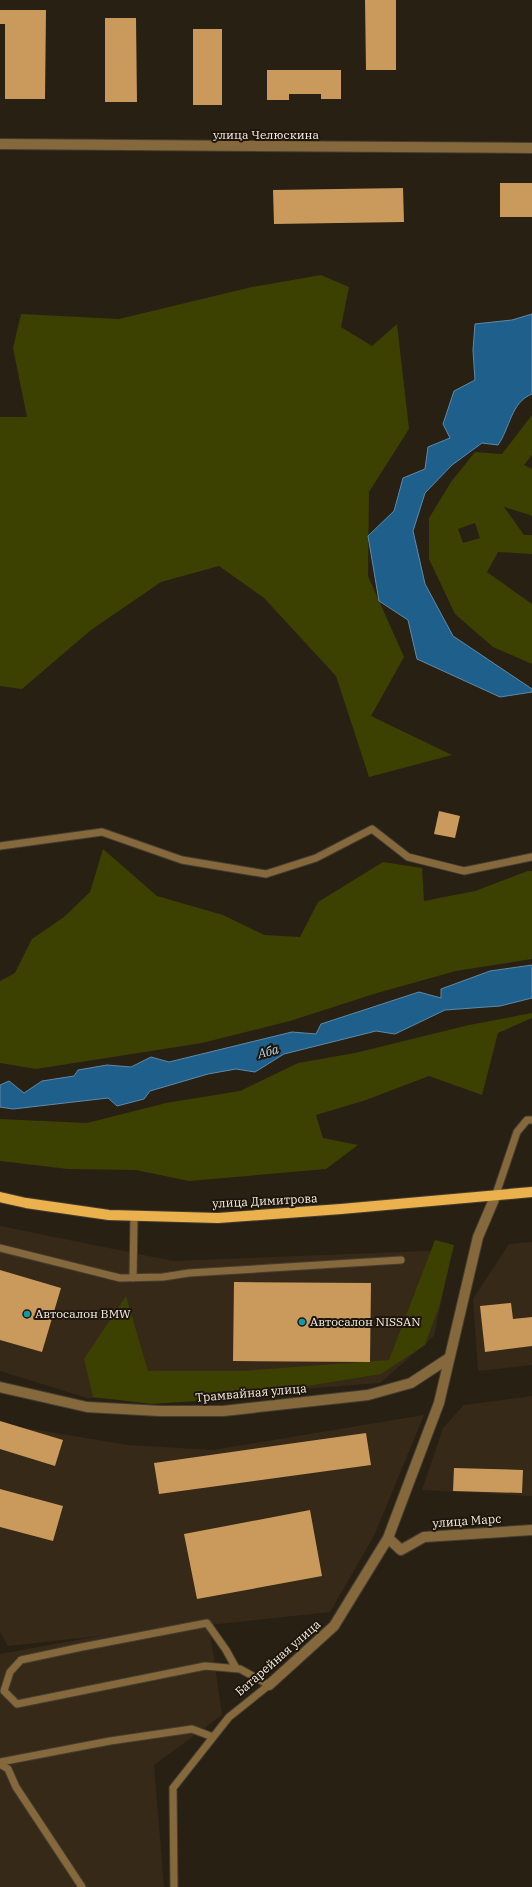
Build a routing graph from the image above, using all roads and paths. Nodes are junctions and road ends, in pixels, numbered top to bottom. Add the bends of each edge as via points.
1 (0, 144) edge
2 (532, 148) edge
3 (0, 846) edge
4 (532, 857) edge
5 (532, 1120) edge
6 (532, 1192) edge
7 (495, 1196) junction
8 (0, 1198) edge
9 (134, 1216) junction
10 (0, 1248) edge
11 (401, 1260) dead end
12 (132, 1278) junction
13 (449, 1358) junction
14 (0, 1387) edge
15 (532, 1530) edge
16 (388, 1538) junction
17 (236, 1668) junction
18 (269, 1685) junction
19 (214, 1737) junction
20 (0, 1763) edge
21 (82, 1887) edge
22 (174, 1887) edge

1 - 2 street, улица Челюскина
3 - 4 lane via 102,832 182,860 266,874 316,858 372,829 408,857 464,871
5 - 7 lane via 527,1120 517,1132
6 - 7 main road, улица Димитрова
7 - 9 main road, улица Димитрова via 218,1218
7 - 13 street, Батарейная улица via 478,1237
8 - 9 main road, улица Димитрова via 110,1215
9 - 12 lane
10 - 12 lane via 95,1273
11 - 12 lane
13 - 14 street, Трамвайная улица via 411,1382 368,1395 223,1410 87,1408
13 - 16 street, Батарейная улица via 440,1399
15 - 16 street, улица Марс via 424,1537 401,1550
16 - 18 street, Батарейная улица via 334,1626
17 - 17 lane via 205,1666 17,1704 4,1691 10,1672 22,1660 207,1623
17 - 18 lane
18 - 19 lane, Батарейная улица via 229,1717
19 - 20 lane via 192,1729 103,1742
19 - 22 lane, Батарейная улица via 173,1788
20 - 21 lane via 8,1768 16,1787

